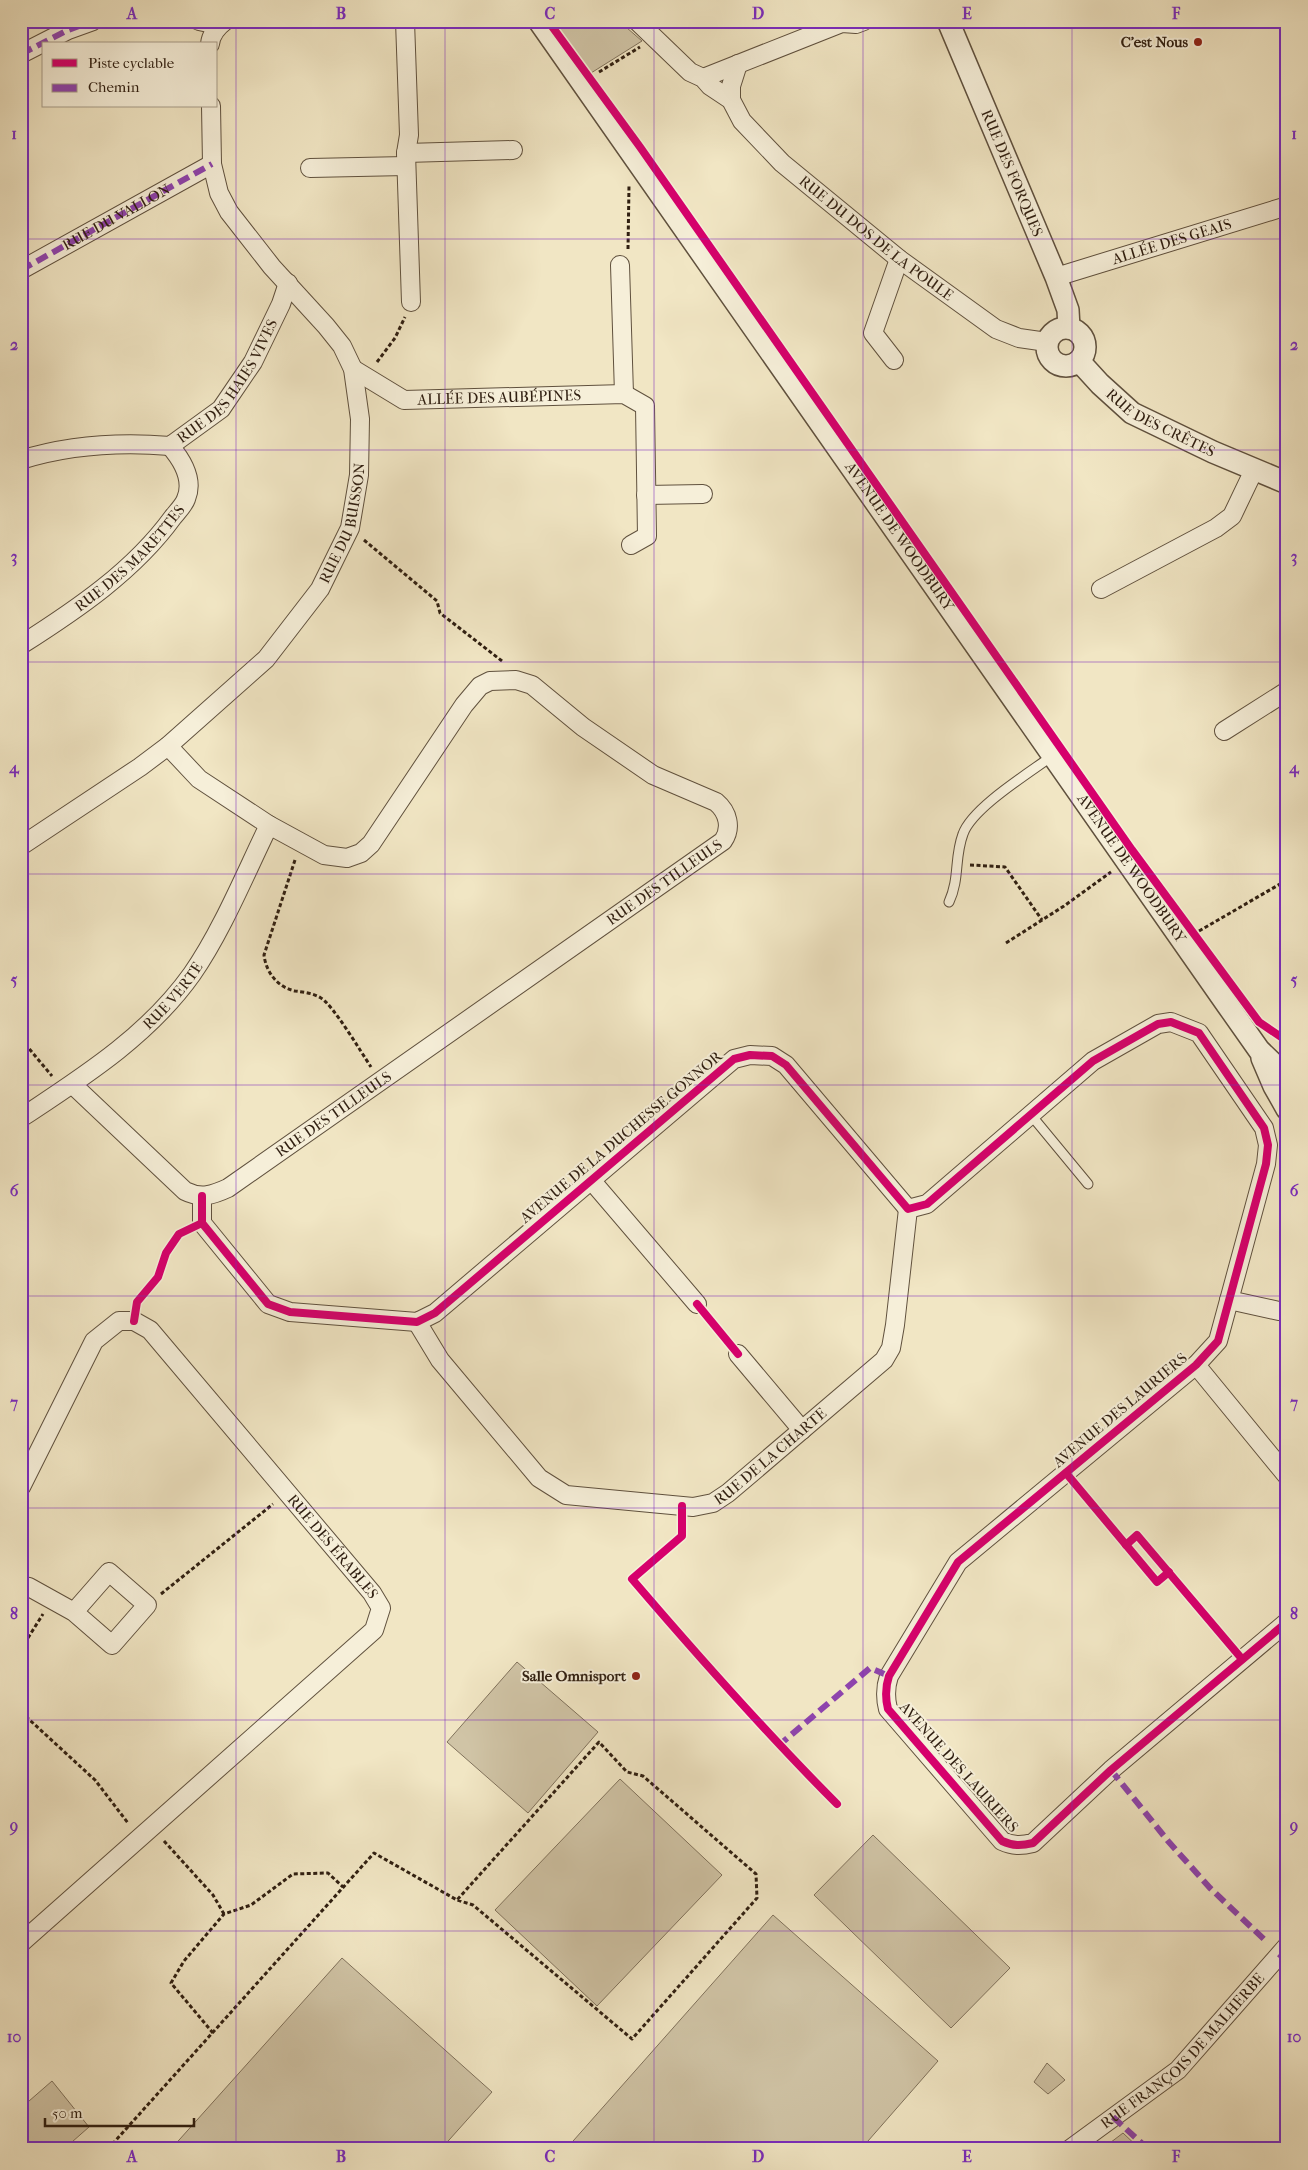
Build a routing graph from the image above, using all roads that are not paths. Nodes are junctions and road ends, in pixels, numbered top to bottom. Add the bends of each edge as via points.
1 (93, 21) edge
2 (199, 21) edge
3 (404, 21) edge
4 (538, 21) edge
5 (637, 21) edge
6 (864, 21) edge
7 (948, 21) edge
8 (842, 22) edge
9 (222, 23) edge
10 (44, 42) edge
11 (210, 42) edge
12 (42, 43) edge
13 (21, 54) edge
14 (738, 64) junction
15 (703, 78) junction
16 (731, 100) junction
17 (211, 108) edge
18 (513, 150) dead end
19 (406, 160) junction
20 (212, 164) junction
21 (310, 168) dead end
22 (1287, 206) edge
23 (899, 259) junction
24 (620, 266) road end
25 (21, 270) edge
26 (1056, 277) junction
27 (288, 283) junction
28 (411, 302) road end
29 (1069, 328) junction
30 (1047, 342) junction
31 (894, 360) dead end
32 (1079, 361) junction
33 (353, 369) junction
34 (624, 394) junction
35 (170, 446) junction
36 (21, 460) edge
37 (1254, 470) junction
38 (1287, 483) edge
39 (702, 494) dead end
40 (646, 495) junction
41 (631, 545) dead end
42 (1100, 589) dead end
43 (21, 645) edge
44 (1287, 691) edge
45 (1224, 731) dead end
46 (168, 746) junction
47 (1053, 756) junction
48 (269, 825) junction
49 (21, 846) edge
50 (949, 902) dead end
51 (1272, 1059) edge
52 (1287, 1078) edge
53 (68, 1087) junction
54 (1287, 1109) edge
55 (1031, 1115) junction
56 (21, 1118) edge
57 (591, 1180) junction
58 (1088, 1184) dead end
59 (202, 1196) junction
60 (908, 1209) junction
61 (1229, 1300) junction
62 (697, 1304) dead end
63 (1287, 1311) edge
64 (417, 1322) junction
65 (738, 1354) dead end
66 (1196, 1365) junction
67 (802, 1430) junction
68 (1287, 1476) edge
69 (21, 1487) edge
70 (21, 1586) edge
71 (74, 1612) junction
72 (1287, 1622) edge
73 (21, 1942) edge
74 (1284, 1954) edge
75 (1070, 2149) edge

1 - 10 street
2 - 9 street
3 - 19 street via 409,135
4 - 47 street, AVENUE DE WOODBURY
5 - 15 street, RUE DU DOS DE LA POULE via 690,72
6 - 8 street via 856,24
7 - 26 street, RUE DES FORQUES
8 - 14 street
9 - 11 street
12 - 13 street
14 - 15 street
14 - 16 street via 731,86
15 - 16 street, RUE DU DOS DE LA POULE
16 - 23 street, RUE DU DOS DE LA POULE via 742,121 782,163
17 - 20 street, RUE DU BUISSON
18 - 19 street
19 - 21 street
19 - 28 street
20 - 25 street, RUE DU VALLON
20 - 27 street, RUE DU BUISSON via 218,193 230,212
22 - 26 street, ALLÉE DES GEAIS
23 - 30 street, RUE DU DOS DE LA POULE via 996,329 1019,338
23 - 31 street via 874,333
24 - 34 street
26 - 29 street, RUE DES FORQUES via 1068,310
27 - 33 street, RUE DU BUISSON via 342,346
27 - 35 street, RUE DES HAIES VIVES via 253,362 221,409
29 - 30 street via 1054,332
29 - 32 street via 1077,331 1084,341 1084,354
30 - 32 street via 1048,354 1056,363 1068,366
32 - 37 street, RUE DES CRÊTES via 1132,413
33 - 34 street, ALLÉE DES AUBÉPINES via 404,400
33 - 46 street, RUE DU BUISSON via 360,419 360,475 350,528 320,589 266,659
34 - 40 street via 645,406
35 - 36 street, RUE DES HAIES VIVES via 107,445
35 - 43 street, RUE DES MARETTES via 185,468 188,484 186,499 165,529 138,559 85,602
37 - 38 street, RUE DES CRÊTES
37 - 42 street via 1232,516 1216,528
39 - 40 street
40 - 41 street via 647,536
44 - 45 street
46 - 48 street, RUE DES TILLEULS via 199,779
46 - 49 street, RUE DU BUISSON
47 - 50 lane via 976,812 963,832 956,854 955,888
47 - 51 street, AVENUE DE WOODBURY
48 - 53 street, RUE VERTE via 193,973 148,1026
48 - 59 street, RUE DES TILLEULS via 334,858 361,853 480,686 490,681 510,680 532,685 583,727 653,775 716,802 722,806 728,821 727,836 723,842 228,1188
51 - 52 street, AVENUE DE WOODBURY
51 - 54 street, AVENUE DE WOODBURY via 1274,1086
53 - 56 street, RUE VERTE
53 - 59 street via 185,1192
55 - 58 lane
55 - 60 street via 927,1204
55 - 61 street, AVENUE DES LAURIERS via 1093,1062 1158,1024 1171,1022 1199,1033 1264,1128 1268,1145 1266,1164
57 - 60 street, AVENUE DE LA DUCHESSE GONNOR via 734,1060 750,1055 772,1056 786,1065
57 - 62 street
57 - 64 street, AVENUE DE LA DUCHESSE GONNOR via 435,1313
59 - 64 street via 202,1223 268,1304 290,1312
60 - 67 street, RUE DE LA CHARTE via 891,1348 884,1360
61 - 63 street
61 - 66 street, AVENUE DES LAURIERS via 1218,1341
64 - 67 street, RUE DE LA CHARTE via 440,1360 539,1478 566,1495 693,1507 713,1503
65 - 67 street
66 - 68 street, AVENUE DES LAURIERS
66 - 72 street, AVENUE DES LAURIERS via 958,1562 889,1676 885,1692 888,1709 1002,1841 1010,1845 1025,1845 1033,1843 1111,1770
69 - 73 street, RUE DES ÉRABLES via 94,1341 119,1321 134,1321 150,1330 372,1593 381,1608 374,1630
70 - 71 street via 29,1587
71 - 71 street via 112,1645 147,1605 108,1572
74 - 75 street, RUE FRANÇOIS DE MALHERBE via 1178,2070

